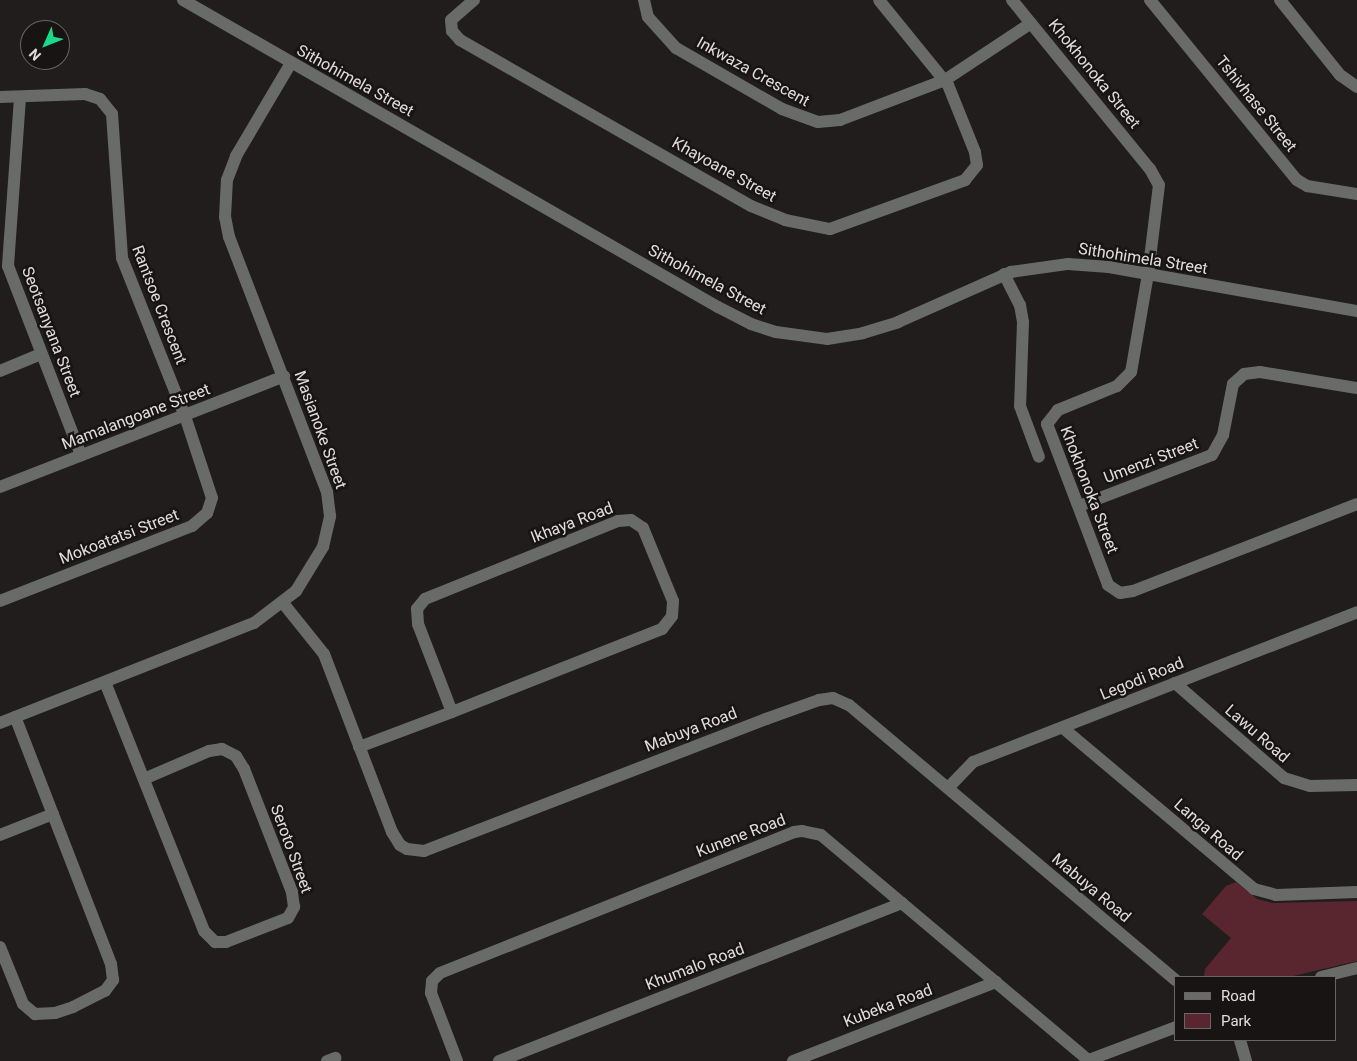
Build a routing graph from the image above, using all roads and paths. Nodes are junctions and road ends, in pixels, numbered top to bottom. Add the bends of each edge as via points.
1 (183, 0) edge
2 (474, 0) edge
3 (644, 0) edge
4 (879, 0) edge
5 (1012, 0) edge
6 (1150, 0) edge
7 (1280, 0) edge
8 (1031, 23) junction
9 (291, 63) junction
10 (945, 80) junction
11 (1357, 86) edge
12 (0, 97) edge
13 (20, 98) junction
14 (1357, 194) edge
15 (1004, 274) junction
16 (1148, 274) junction
17 (1357, 311) edge
18 (41, 354) junction
19 (0, 371) edge
20 (284, 376) junction
21 (1357, 388) edge
22 (185, 416) junction
23 (81, 456) junction
24 (1039, 456) dead end
25 (0, 487) edge
26 (1357, 504) edge
27 (1079, 506) junction
28 (0, 601) edge
29 (283, 603) junction
30 (1357, 612) edge
31 (105, 682) junction
32 (1176, 683) junction
33 (452, 712) junction
34 (15, 717) junction
35 (0, 723) edge
36 (1063, 728) junction
37 (359, 747) junction
38 (144, 779) junction
39 (1357, 785) edge
40 (948, 788) junction
41 (52, 814) junction
42 (0, 835) edge
43 (1357, 892) edge
44 (902, 903) junction
45 (0, 947) edge
46 (1357, 968) edge
47 (1325, 976) edge
48 (1174, 978) edge
49 (996, 982) junction
50 (1174, 1028) edge
51 (1240, 1041) edge
52 (457, 1061) edge
53 (499, 1061) edge
54 (792, 1061) edge
55 (1087, 1061) edge
56 (1246, 1061) edge

1 - 9 street, Sithohimela Street
2 - 10 street, Khayoane Street via 452,20 452,32 460,40 751,206 819,229 845,226 958,183 972,174 977,156
3 - 10 street, Inkwaza Crescent via 648,17 676,48 782,109 809,120 840,120
4 - 10 street
5 - 8 street, Khokhonoka Street
6 - 14 street, Tshivhase Street via 1297,180 1307,186
7 - 11 street via 1340,75
8 - 10 street, Inkwaza Crescent
8 - 16 street, Khokhonoka Street via 1156,178 1160,196
9 - 15 street, Sithohimela Street via 718,307 751,324 776,332 827,339 863,333 898,322
9 - 20 street, Masianoke Street via 236,156 227,180 224,206 229,237
12 - 13 street, Rantsoe Crescent
13 - 18 street, Seotsanyana Street via 8,261
13 - 22 street, Rantsoe Crescent via 86,94 100,99 112,114 122,258
15 - 16 street, Sithohimela Street via 1040,265 1068,264
15 - 24 street via 1021,313 1020,406
16 - 17 street, Sithohimela Street
16 - 27 street, Khokhonoka Street via 1131,372 1118,386 1058,410 1048,421 1048,432
18 - 19 street
18 - 23 street, Seotsanyana Street
20 - 22 street, Mamalangoane Street
20 - 29 street, Masianoke Street via 328,492 330,516 319,556 306,578
21 - 27 street, Umenzi Street via 1260,372 1244,374 1233,384 1223,435 1212,455
22 - 23 street, Mamalangoane Street
22 - 28 street, Mokoatatsi Street via 212,498 203,518 192,526
23 - 25 street, Mamalangoane Street
26 - 27 street, Khokhonoka Street via 1124,593 1112,589 1106,581
29 - 31 street, Masianoke Street via 254,623
29 - 37 street, Mabuya Road via 324,654
30 - 32 street, Legodi Road
31 - 34 street, Masianoke Street
31 - 38 street, Seroto Street
32 - 36 street, Legodi Road
32 - 39 street, Lawu Road via 1284,778 1305,786
33 - 33 street, Ikhaya Road via 662,629 673,612 673,601 643,528 631,520 618,522 425,599 417,610 418,624
33 - 37 street, Ikhaya Road
34 - 35 street, Masianoke Street
34 - 41 street
36 - 40 street, Legodi Road via 973,762
36 - 43 street, Langa Road via 1254,889 1276,895
37 - 40 street, Mabuya Road via 395,839 400,845 415,851 434,847 826,698 849,705
38 - 38 street, Seroto Street via 199,922 210,938 226,942 288,918 294,907 292,892 236,756 222,749 209,752
40 - 48 street, Mabuya Road
41 - 42 street
41 - 45 street via 114,972 113,980 106,991 56,1013 35,1014 23,1004
44 - 49 street, Kunene Road
44 - 52 street, Kunene Road via 821,835 808,831 794,832 440,973 432,981 431,993
44 - 53 street, Khumalo Road
46 - 47 street
49 - 54 street, Kubeka Road
49 - 55 street, Kunene Road
50 - 55 street
51 - 56 street

